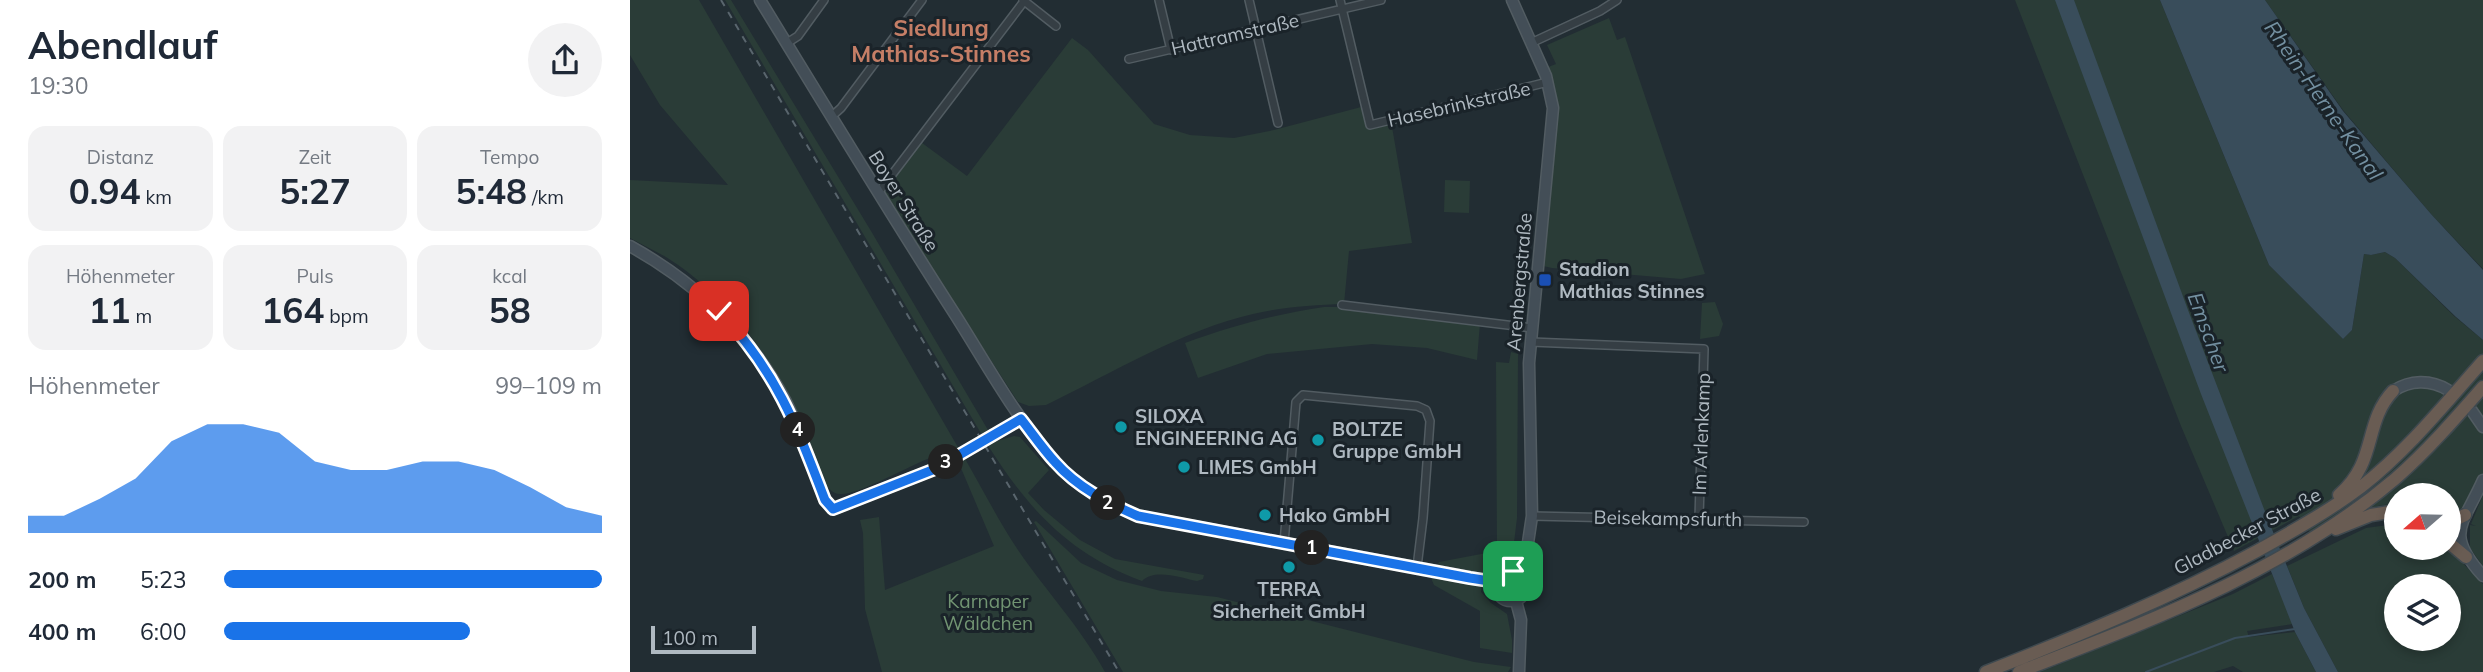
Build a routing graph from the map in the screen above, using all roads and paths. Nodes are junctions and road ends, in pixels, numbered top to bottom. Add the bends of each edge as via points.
1 (760, 0) edge
2 (824, 0) edge
3 (922, 0) edge
4 (1024, 0) edge
5 (1159, 0) edge
6 (1249, 0) edge
7 (1340, 0) edge
8 (1381, 0) edge
9 (1512, 0) edge
10 (1617, 0) edge
11 (1342, 9) junction
12 (1056, 26) dead end
13 (1256, 30) junction
14 (786, 43) junction
15 (1531, 43) junction
16 (1171, 50) junction
17 (1129, 59) dead end
18 (1548, 82) junction
19 (831, 117) junction
20 (1278, 123) dead end
21 (878, 194) junction
22 (630, 246) edge
23 (1342, 305) dead end
24 (1532, 328) junction
25 (1531, 342) junction
26 (2483, 361) edge
27 (2483, 387) edge
28 (2448, 390) dead end
29 (2393, 391) joint
30 (2472, 411) dead end
31 (1021, 419) junction
32 (2483, 427) edge
33 (2483, 480) edge
34 (2384, 513) edge
35 (2465, 515) junction
36 (1532, 516) junction
37 (2461, 517) edge
38 (1699, 519) junction
39 (1804, 522) dead end
40 (2289, 533) junction
41 (2313, 539) junction
42 (1284, 543) junction
43 (2461, 553) edge
44 (2466, 557) junction
45 (1417, 567) junction
46 (1518, 573) junction
47 (2483, 576) edge
48 (1496, 582) junction
49 (1516, 601) junction
50 (1519, 672) edge
51 (1986, 672) edge
52 (2019, 672) edge

1 - 14 street, Boyer Straße
2 - 14 street via 798,36
3 - 19 street
4 - 12 street
4 - 21 street
5 - 16 street
6 - 13 street
7 - 11 street
8 - 11 street, Hattramstraße
9 - 15 street, Arenbergstraße
10 - 15 street
11 - 13 street, Hattramstraße
11 - 18 street, Hasebrinkstraße via 1370,125
13 - 16 street, Hattramstraße
13 - 20 street
14 - 19 street, Boyer Straße
15 - 18 street, Arenbergstraße
16 - 17 street, Hattramstraße
18 - 24 street, Arenbergstraße via 1553,117
19 - 21 street, Boyer Straße
21 - 31 street, Boyer Straße
22 - 31 street via 697,290 755,352 785,401 825,500 833,509 935,469
23 - 24 street
24 - 25 street, Arenbergstraße
25 - 36 street, Arenbergstraße
25 - 38 street, Im Arlenkamp via 1704,349
26 - 40 highway, Gladbecker Straße via 2391,461 2339,503
27 - 41 highway, Gladbecker Straße via 2400,474
28 - 29 street via 2421,382
29 - 40 highway via 2378,412 2368,453 2356,476
30 - 32 street
31 - 42 street, Boyer Straße via 1061,468 1110,504 1138,516
33 - 35 street
34 - 41 highway
35 - 37 highway
35 - 44 street via 2460,537
36 - 38 street, Beisekampsfurth
36 - 46 street, Arenbergstraße via 1526,556
38 - 39 street, Beisekampsfurth
40 - 51 highway, Gladbecker Straße via 2112,621
41 - 52 highway, Gladbecker Straße via 2250,574
42 - 45 street, Boyer Straße
42 - 45 street via 1298,397 1418,406 1426,410 1430,421
43 - 44 highway
44 - 47 street
45 - 48 street, Boyer Straße
46 - 48 street via 1505,572
46 - 49 street via 1526,587
48 - 49 street via 1500,598
49 - 50 street via 1521,620

